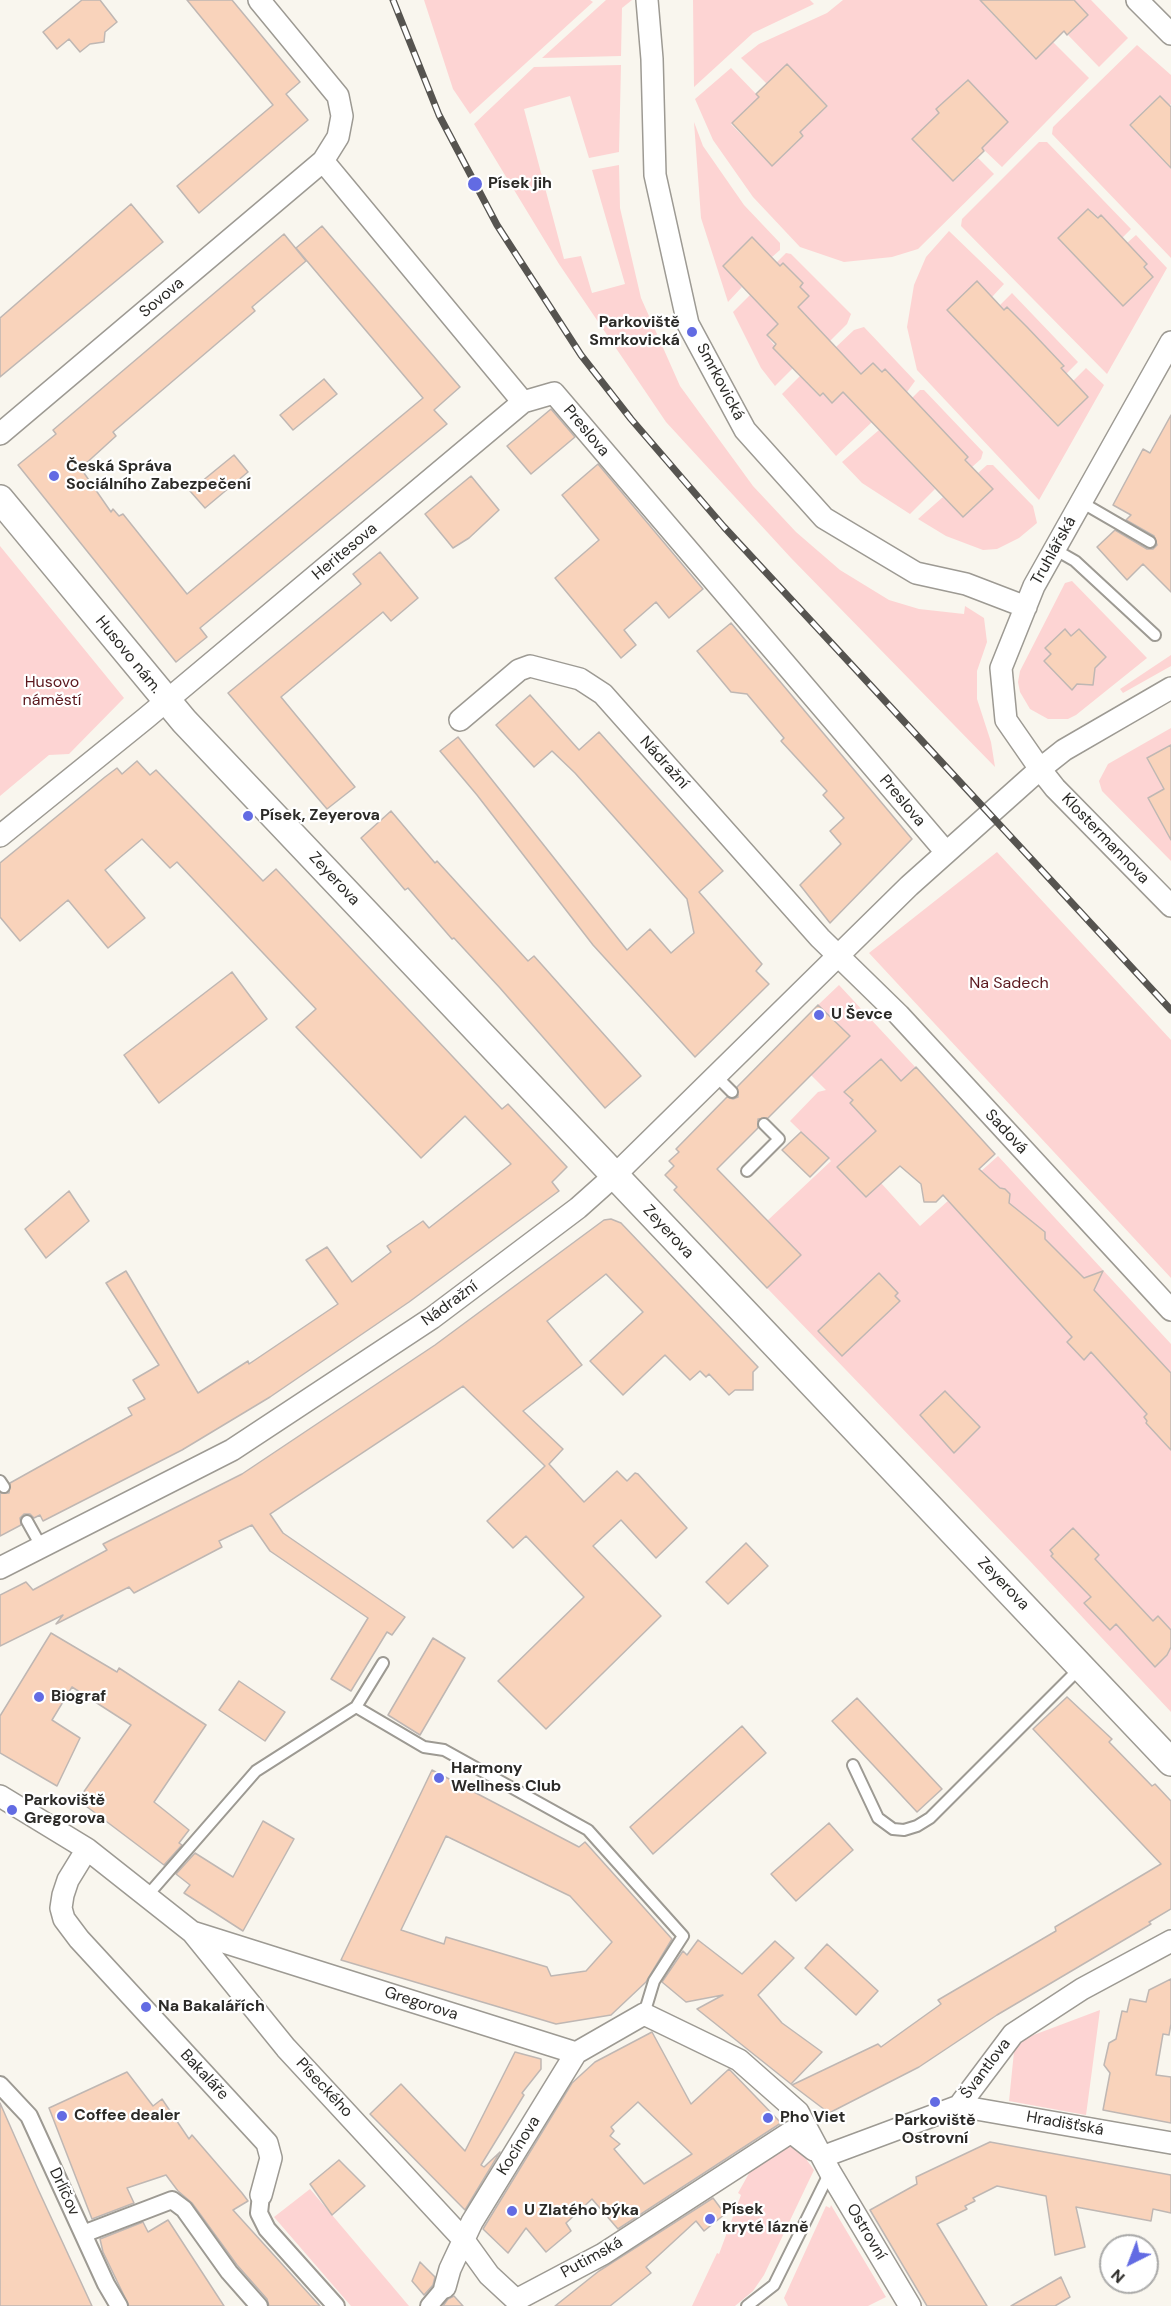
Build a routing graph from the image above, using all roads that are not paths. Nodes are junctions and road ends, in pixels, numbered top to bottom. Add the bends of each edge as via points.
1 (259, 0) edge
2 (647, 0) edge
3 (1137, 0) edge
4 (1171, 34) edge
5 (323, 161) junction
6 (1171, 342) edge
7 (523, 402) junction
8 (0, 434) edge
9 (0, 499) edge
10 (1081, 502) junction
11 (1150, 542) dead end
12 (1054, 549) junction
13 (1026, 607) junction
14 (1155, 635) dead end
15 (1171, 688) edge
16 (166, 702) junction
17 (460, 720) dead end
18 (1040, 769) junction
19 (0, 836) edge
20 (945, 851) junction
21 (1171, 905) edge
22 (839, 956) junction
23 (716, 1076) junction
24 (732, 1092) dead end
25 (764, 1124) dead end
26 (747, 1171) dead end
27 (615, 1175) junction
28 (1171, 1310) edge
29 (27, 1521) dead end
30 (41, 1546) junction
31 (0, 1568) edge
32 (383, 1663) dead end
33 (1082, 1667) junction
34 (356, 1707) junction
35 (1171, 1762) edge
36 (853, 1765) dead end
37 (0, 1796) edge
38 (87, 1849) junction
39 (147, 1896) junction
40 (192, 1932) junction
41 (1171, 1941) edge
42 (644, 2014) junction
43 (576, 2053) junction
44 (0, 2085) edge
45 (959, 2106) junction
46 (1171, 2143) edge
47 (826, 2165) junction
48 (261, 2194) joint
49 (83, 2234) junction
50 (463, 2239) junction
51 (445, 2287) joint
52 (515, 2303) edge
53 (119, 2306) edge
54 (259, 2306) edge
55 (336, 2306) edge
56 (429, 2306) edge
57 (747, 2306) edge
58 (910, 2306) edge

1 - 5 street via 338,96 342,116 338,137
2 - 13 street, Smrkovická via 655,175 688,324 745,430 824,518 916,573 966,584
3 - 4 street
5 - 7 street
5 - 8 street, Sovova
6 - 10 street, Truhlářská
7 - 16 street, Heritesova
7 - 20 street, Preslova via 554,393
9 - 16 street, Husovo nám.
10 - 11 lane
10 - 12 street, Truhlářská
12 - 13 street, Truhlářská
12 - 14 lane via 1075,561
13 - 18 street, Truhlářská via 1001,668 1006,720
15 - 18 street, Nádražní via 1064,750
16 - 19 street, Husovo nám.
16 - 27 street, Zeyerova
17 - 22 street, Nádražní via 519,670 530,666 579,679 603,694
18 - 20 street, Nádražní
18 - 21 street, Klostermannova
20 - 22 street, Nádražní
22 - 23 street, Nádražní
22 - 28 street, Sadová via 899,1015
23 - 24 lane
23 - 27 street, Nádražní
25 - 26 lane via 780,1139
27 - 30 street, Nádražní via 578,1208 432,1318 232,1450
27 - 33 street, Zeyerova
29 - 30 lane
30 - 31 street, Nádražní
32 - 34 lane
33 - 35 street, Zeyerova
33 - 36 lane via 930,1818 917,1826 893,1829 878,1818
34 - 39 lane via 256,1771
34 - 42 lane via 424,1747 444,1750 588,1830 683,1936 654,1981
37 - 38 street, Gregorova
38 - 39 street, Gregorova
38 - 48 street, Bakaláře via 63,1895 64,1920 267,2143 271,2158
39 - 40 street, Gregorova
40 - 43 street, Gregorova
40 - 50 street, Píseckého via 286,2048
41 - 45 street, Švantlova via 1082,1989 1013,2034
42 - 43 street
42 - 47 street via 739,2060 798,2112
43 - 50 street, Kocínova
44 - 49 street, Drlíčov via 29,2116
45 - 46 street, Hradišťská
45 - 47 street, Švantlova
47 - 52 street, Putimská via 791,2132 603,2254
47 - 57 lane via 774,2285
47 - 58 street, Ostrovní
48 - 55 street, Bakaláře via 259,2213 267,2229
49 - 53 street, Drlíčov
49 - 54 street via 172,2200 184,2209
50 - 51 street, Kocínova
50 - 52 street, Putimská
51 - 56 street

